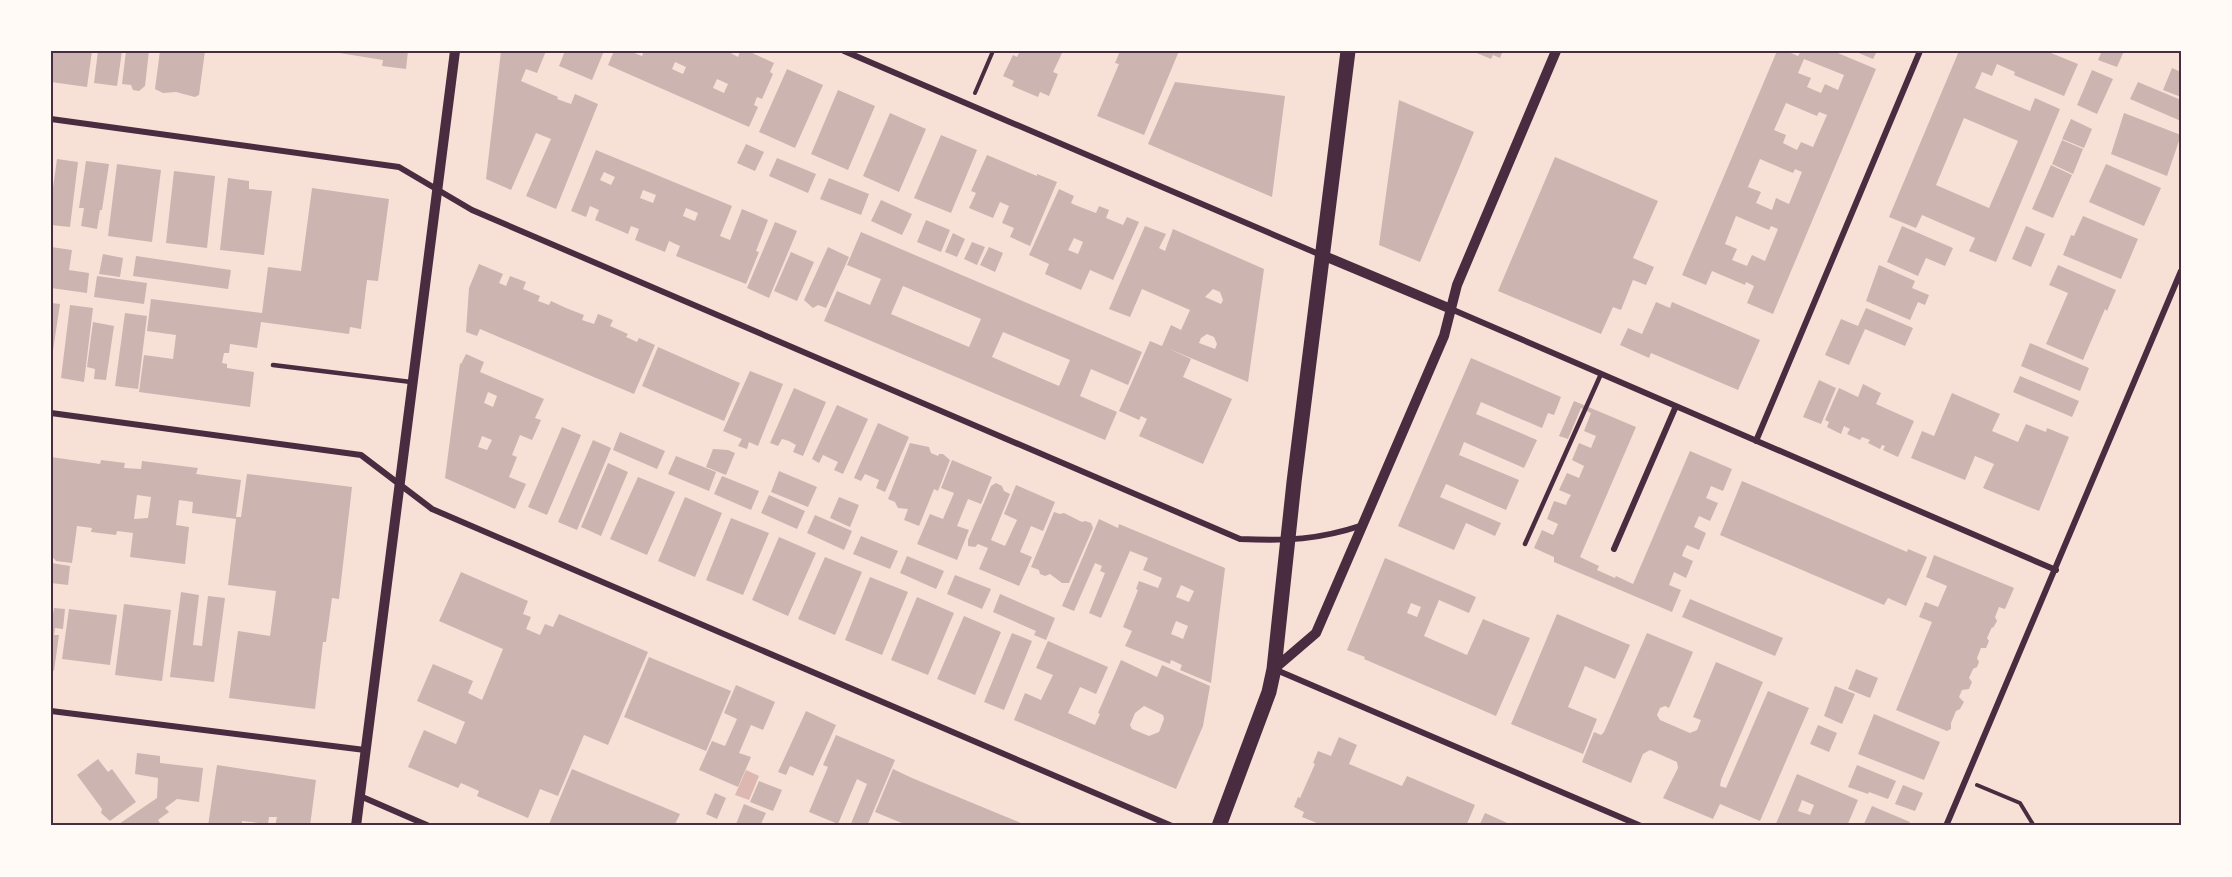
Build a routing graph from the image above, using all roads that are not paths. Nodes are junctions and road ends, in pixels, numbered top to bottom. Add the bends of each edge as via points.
1 (455, 51) edge
2 (844, 51) edge
3 (1348, 51) edge
4 (1556, 51) edge
5 (1920, 51) edge
6 (51, 119) edge
7 (437, 190) junction
8 (1322, 255) junction
9 (2181, 271) edge
10 (1451, 309) junction
11 (273, 365) dead end
12 (1601, 374) junction
13 (411, 382) junction
14 (1676, 406) junction
15 (51, 414) edge
16 (1756, 441) junction
17 (400, 484) junction
18 (1363, 525) junction
19 (1287, 541) junction
20 (1525, 544) dead end
21 (1614, 549) dead end
22 (2056, 570) junction
23 (1274, 669) junction
24 (51, 711) edge
25 (365, 750) junction
26 (359, 796) junction
27 (356, 826) edge
28 (429, 826) edge
29 (1172, 826) edge
30 (1219, 826) edge
31 (1641, 826) edge
32 (1946, 826) edge

1 - 7 street
2 - 8 street
3 - 8 main road
4 - 10 street via 1457,285
5 - 16 street
6 - 7 street via 399,167
7 - 13 street
7 - 19 street via 472,210 1240,539
8 - 10 street
8 - 19 main road
9 - 22 street
10 - 12 street
10 - 18 street via 1444,336
11 - 13 lane
12 - 14 street
12 - 20 lane
13 - 17 street
14 - 16 street
14 - 21 street
15 - 17 street via 362,455
16 - 22 street
17 - 25 street
17 - 29 street via 432,510
18 - 19 street
18 - 23 street via 1316,633
19 - 23 main road
22 - 32 street
23 - 30 main road
23 - 31 street
24 - 25 street
25 - 26 street
26 - 27 street
26 - 28 street

